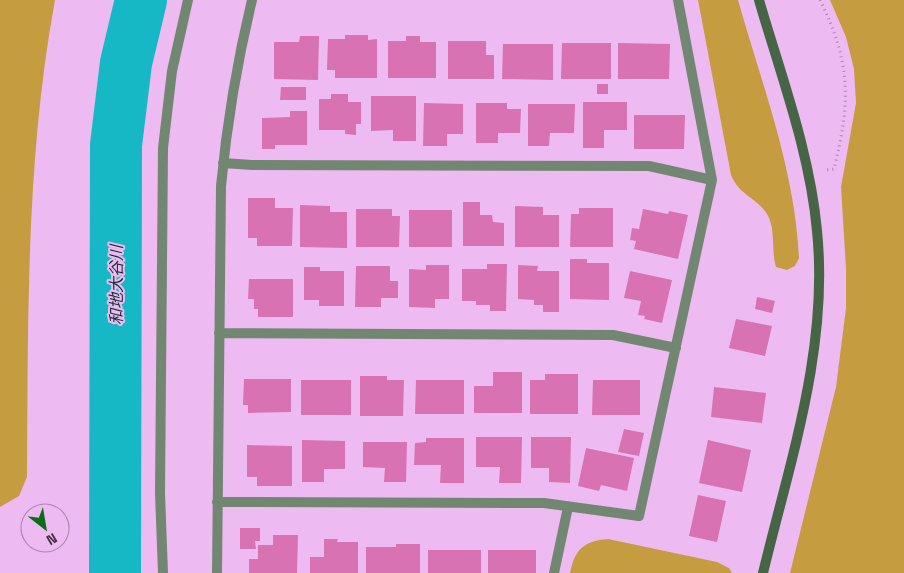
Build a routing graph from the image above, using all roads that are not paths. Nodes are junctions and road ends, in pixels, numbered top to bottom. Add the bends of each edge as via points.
1 (188, 0) edge
2 (252, 0) edge
3 (678, 0) edge
4 (759, 0) edge
5 (223, 162) junction
6 (712, 180) junction
7 (219, 333) junction
8 (676, 348) junction
9 (217, 502) junction
10 (568, 507) junction
11 (163, 573) edge
12 (217, 573) edge
13 (554, 573) edge
14 (763, 573) edge

1 - 11 street via 172,71 163,148 160,493
2 - 5 street via 235,76
3 - 6 street
4 - 14 street via 805,157 815,212 820,269 810,382
5 - 6 street via 252,165 649,166
5 - 7 street
6 - 8 street
7 - 8 street via 613,335
7 - 9 street
8 - 10 street via 639,516
9 - 10 street via 544,504
9 - 12 street
10 - 13 street

